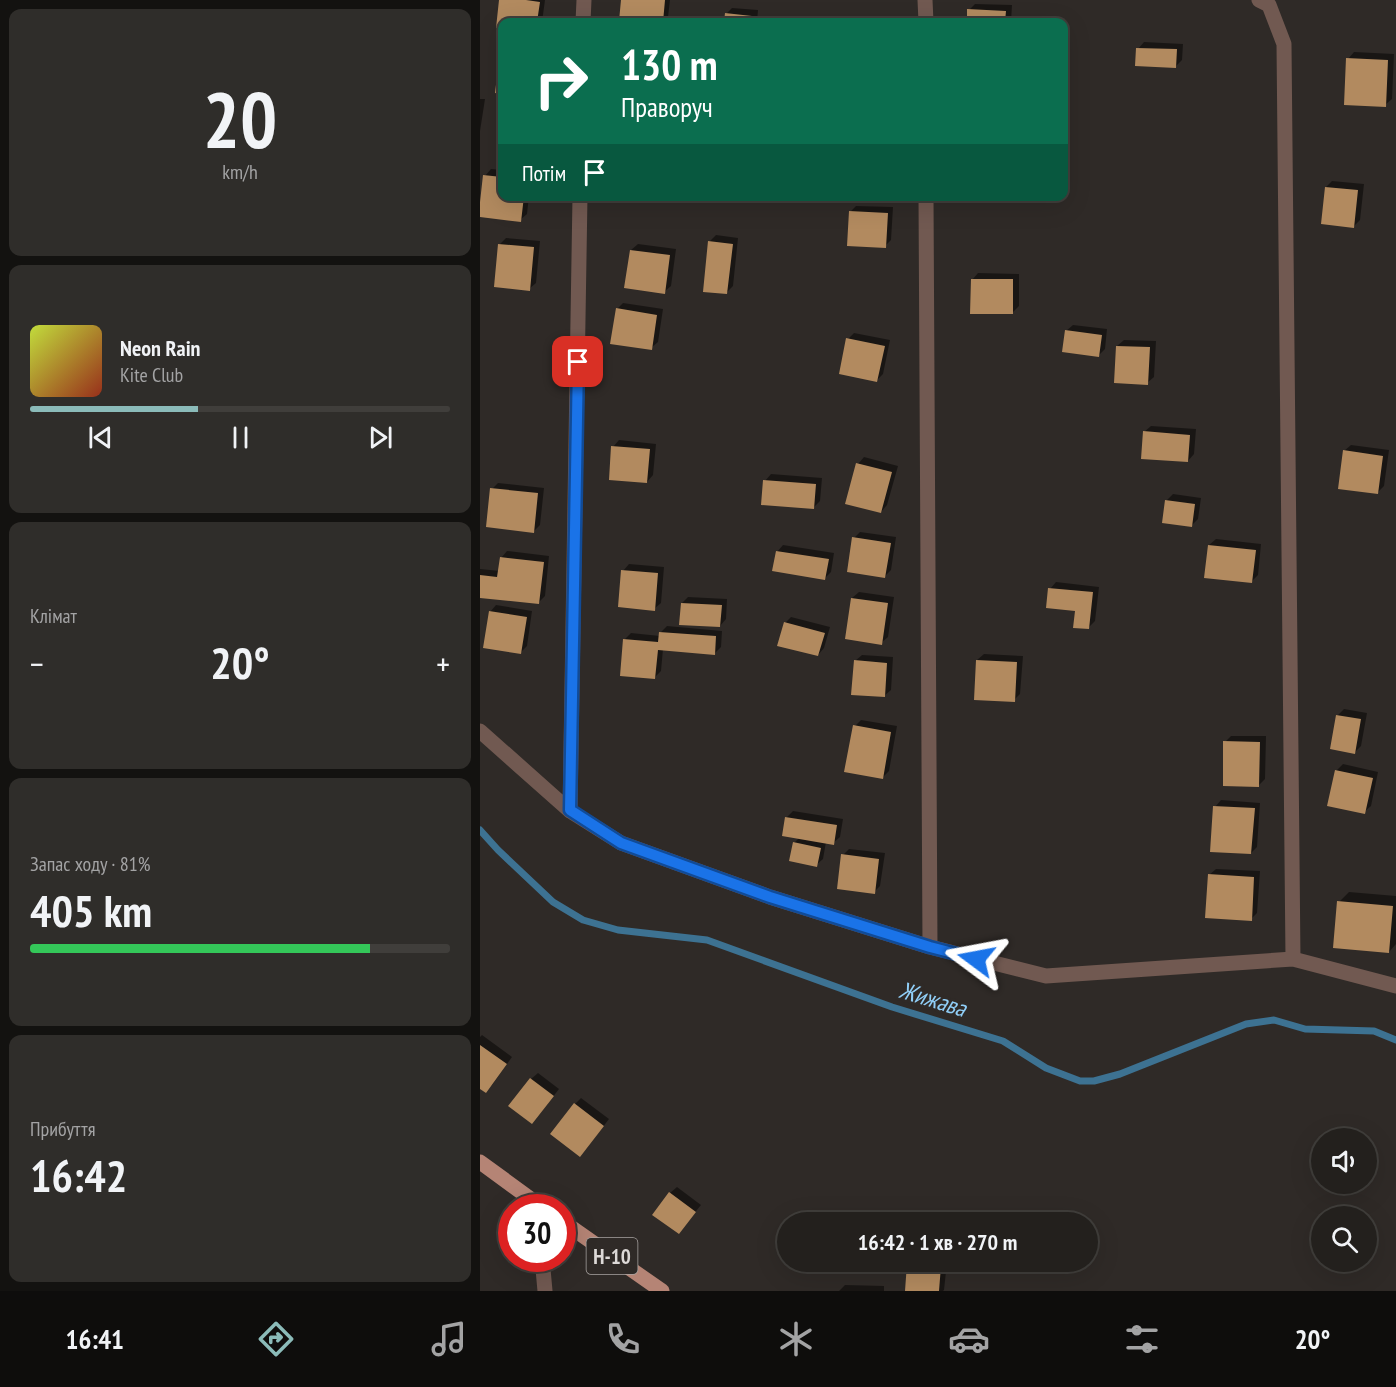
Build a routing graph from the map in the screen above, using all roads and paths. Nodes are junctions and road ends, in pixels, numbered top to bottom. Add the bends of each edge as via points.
1 (584, 0) edge
2 (926, 0) edge
3 (1259, 0) edge
4 (583, 18) edge
5 (926, 18) edge
6 (580, 201) edge
7 (926, 201) edge
8 (480, 731) edge
9 (570, 810) junction
10 (930, 947) junction
11 (1293, 959) junction
12 (1396, 986) edge
13 (480, 1162) edge
14 (523, 1194) edge
15 (576, 1231) edge
16 (543, 1272) edge
17 (545, 1291) edge
18 (662, 1291) edge

1 - 4 street
2 - 5 street
3 - 11 street via 1269,5 1284,44
6 - 9 street
7 - 10 street
8 - 9 street
9 - 10 street via 621,843 770,897
10 - 11 street via 1046,976
11 - 12 street
13 - 14 main road
15 - 18 main road, Н-10
16 - 17 street

